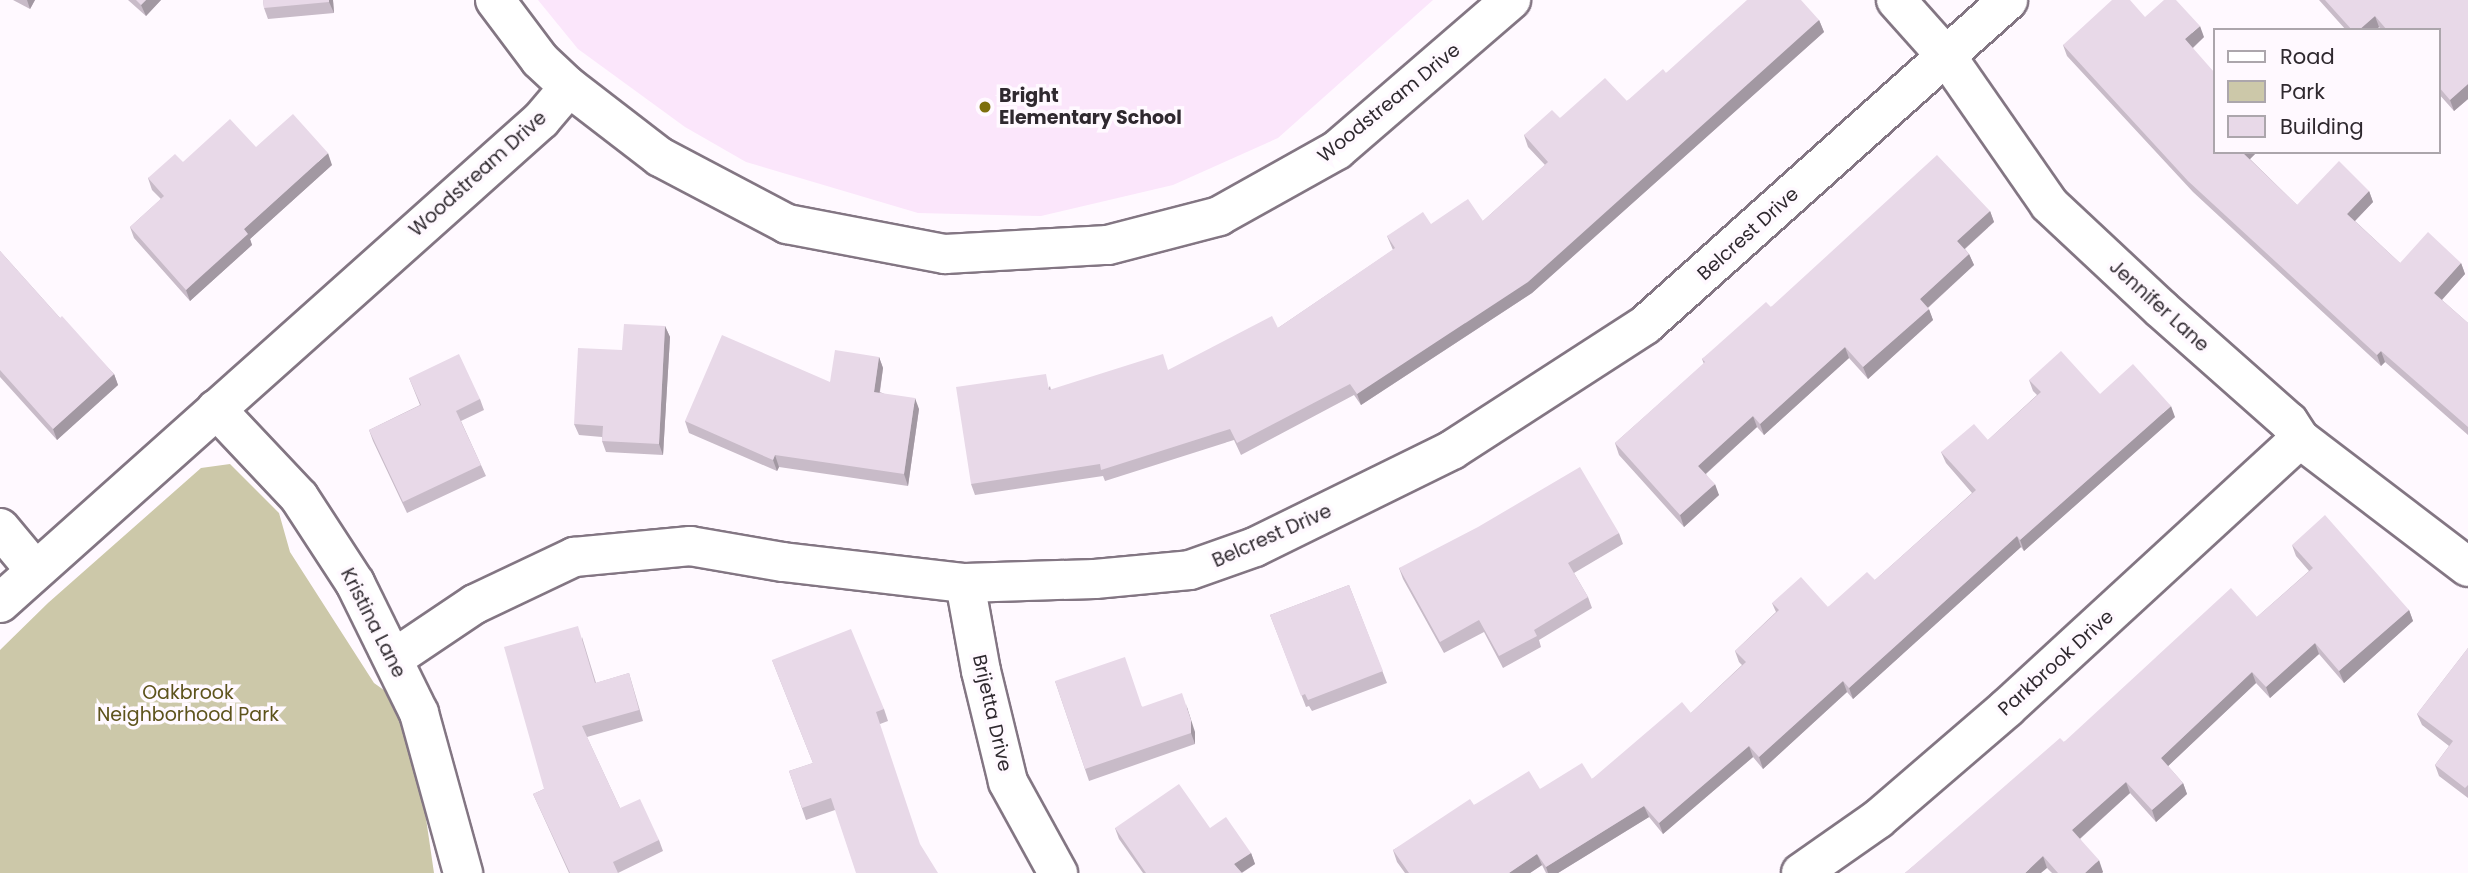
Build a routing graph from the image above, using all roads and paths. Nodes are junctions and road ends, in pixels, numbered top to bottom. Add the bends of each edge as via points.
1 (495, 0) edge
2 (1511, 0) edge
3 (1896, 0) edge
4 (2008, 0) edge
5 (1947, 57) junction
6 (569, 87) junction
7 (216, 409) junction
8 (2300, 439) junction
9 (0, 528) edge
10 (2468, 567) edge
11 (35, 570) junction
12 (965, 583) junction
13 (0, 603) edge
14 (393, 659) junction
15 (463, 873) edge
16 (1058, 873) edge
17 (1801, 873) edge

1 - 6 street via 540,60
2 - 6 street, Woodstream Drive via 1389,108 1304,171 1219,216 1108,245 945,254 787,224 660,157
3 - 5 street, Jennifer Lane
4 - 5 street, Belcrest Drive
5 - 8 street, Jennifer Lane via 2049,204 2289,422
5 - 12 street, Belcrest Drive via 1645,325 1452,450 1255,547 1190,570 1095,579
6 - 7 street, Woodstream Drive via 541,120
7 - 11 street, Woodstream Drive
7 - 14 street, Kristina Lane via 299,497 355,583
8 - 10 street, Jennifer Lane
8 - 17 street, Parkbrook Drive via 2007,708 1878,819
9 - 11 street
11 - 13 street, Woodstream Drive
12 - 14 street, Belcrest Drive via 690,546 574,557 475,604
12 - 16 street, Brijetta Drive via 1008,782
14 - 15 street, Kristina Lane via 419,713

